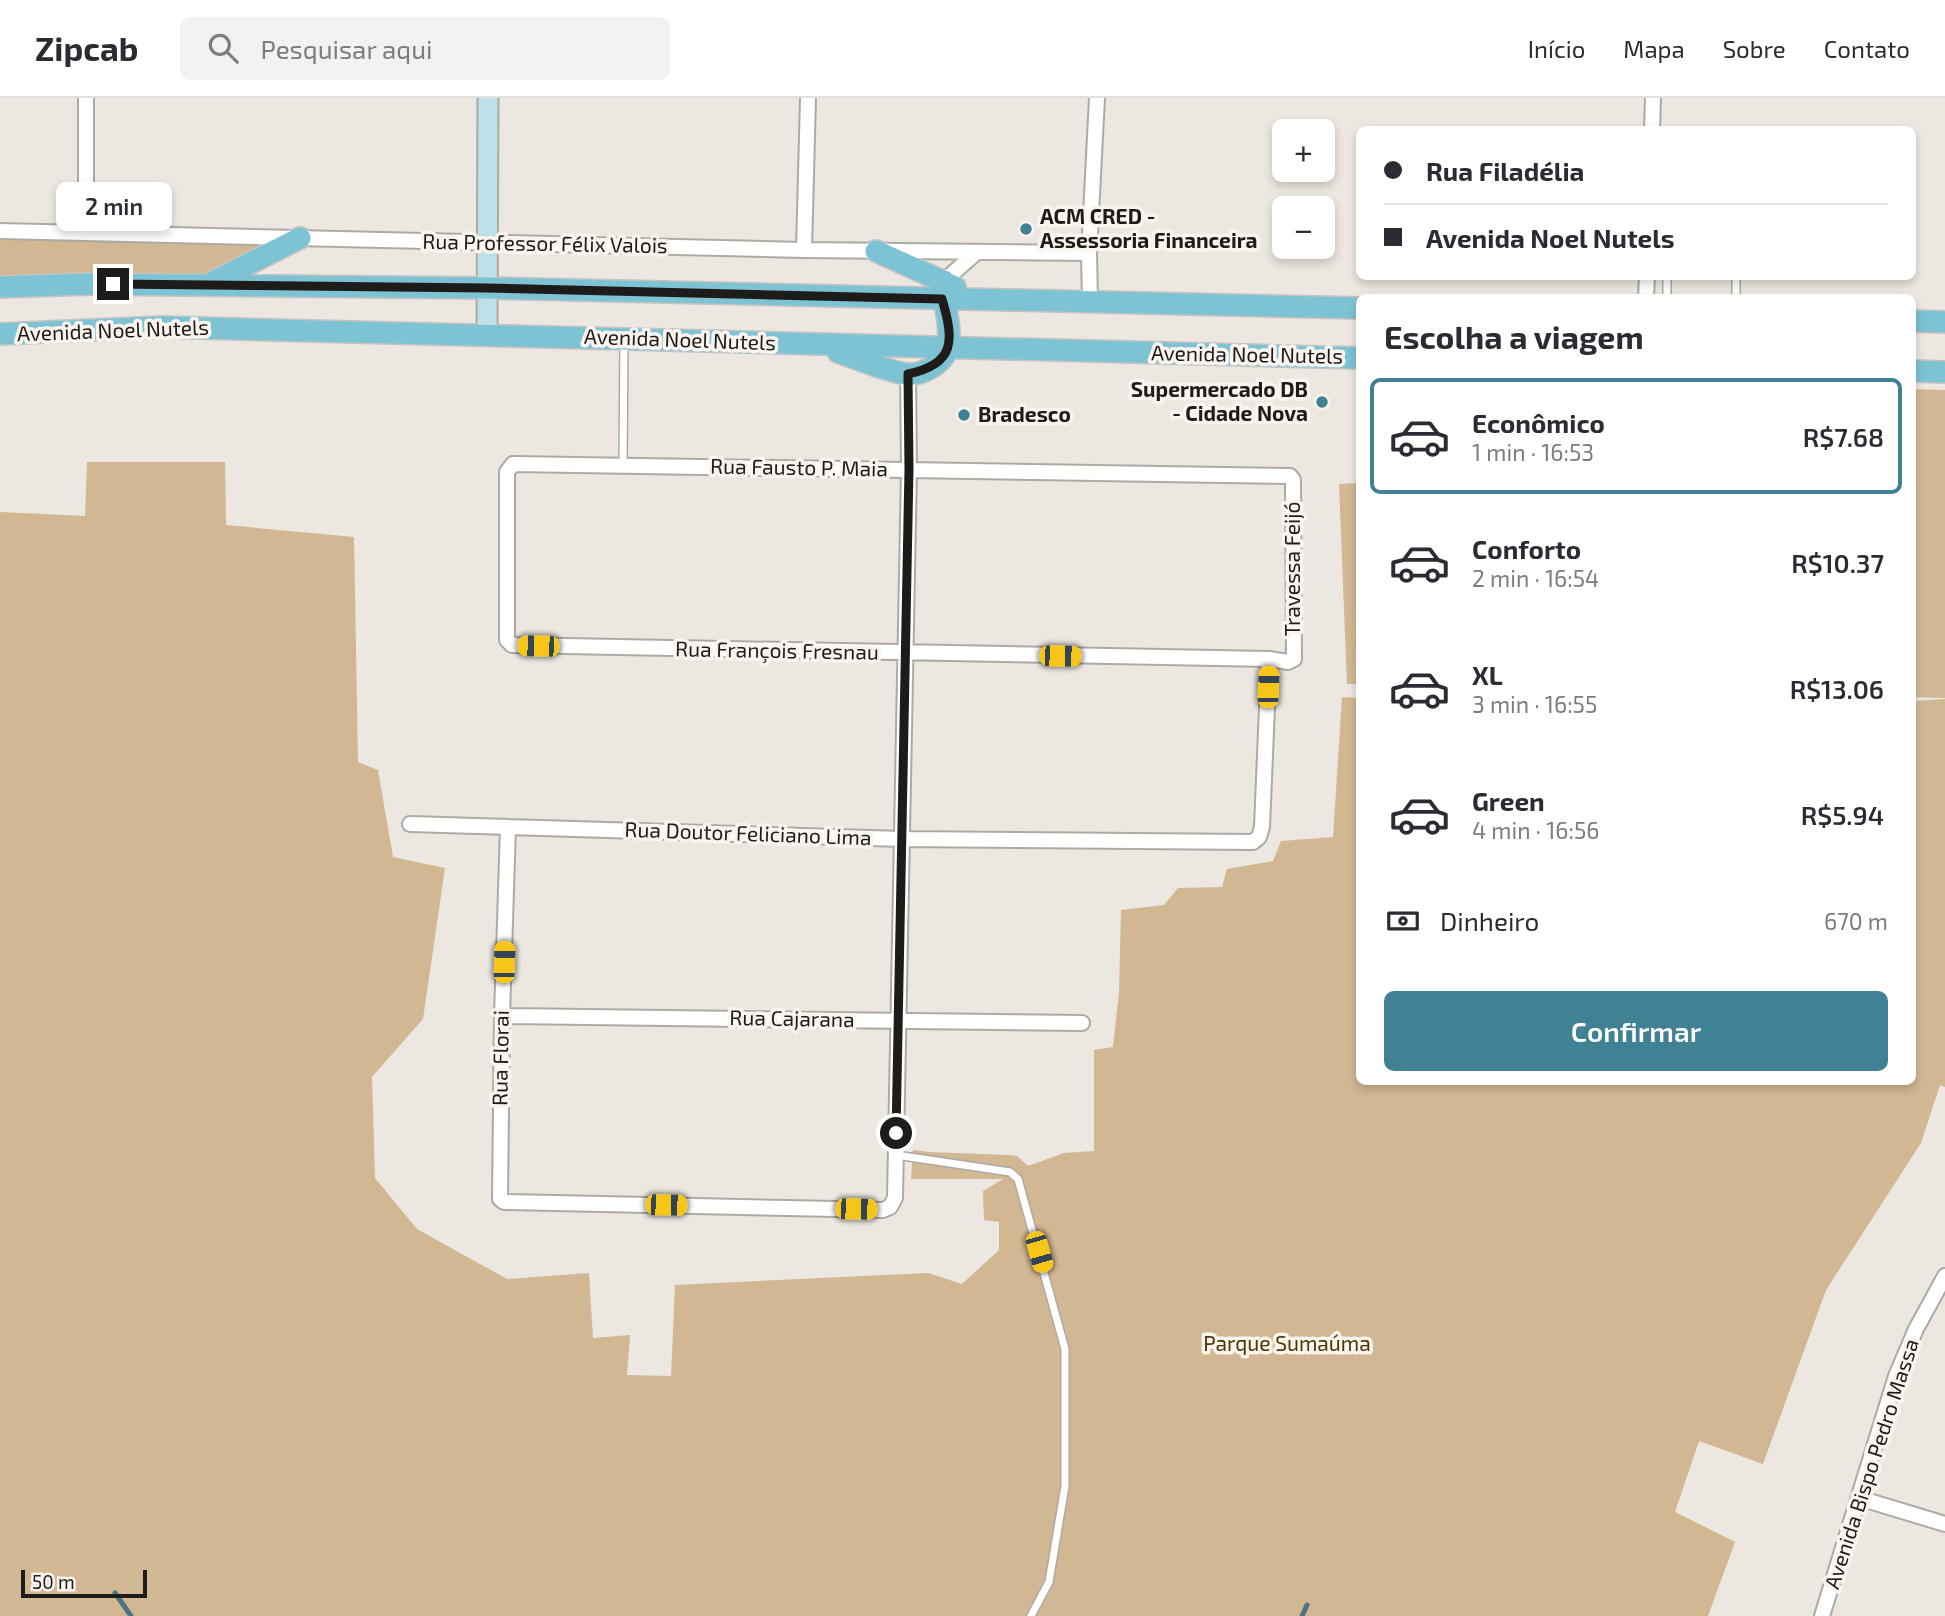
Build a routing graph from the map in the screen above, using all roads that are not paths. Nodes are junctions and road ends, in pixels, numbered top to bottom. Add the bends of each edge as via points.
1 (86, 98) edge
2 (488, 98) edge
3 (808, 98) edge
4 (1097, 98) edge
5 (1653, 98) edge
6 (1652, 126) edge
7 (0, 231) edge
8 (86, 233) junction
9 (300, 238) junction
10 (486, 243) junction
11 (804, 250) junction
12 (876, 251) junction
13 (977, 252) junction
14 (1089, 253) junction
15 (207, 286) junction
16 (0, 287) edge
17 (487, 288) junction
18 (943, 290) junction
19 (1090, 302) junction
20 (1356, 308) edge
21 (1916, 321) edge
22 (1945, 322) edge
23 (0, 334) edge
24 (487, 335) junction
25 (624, 339) junction
26 (812, 344) junction
27 (948, 348) junction
28 (1356, 358) edge
29 (1916, 371) edge
30 (1945, 372) edge
31 (908, 374) junction
32 (623, 465) junction
33 (909, 469) junction
34 (1293, 480) joint
35 (512, 645) joint
36 (904, 653) junction
37 (1269, 659) junction
38 (1294, 659) joint
39 (410, 824) dead end
40 (508, 827) junction
41 (902, 839) junction
42 (502, 1016) junction
43 (899, 1021) junction
44 (1082, 1023) dead end
45 (896, 1154) junction
46 (1943, 1284) edge
47 (1859, 1498) junction
48 (1945, 1524) edge
49 (1031, 1616) edge
50 (1822, 1616) edge

1 - 8 street
2 - 10 street
3 - 11 street
4 - 14 street
5 - 6 street
7 - 8 street, Rua Professor Félix Valois
8 - 9 street, Rua Professor Félix Valois
9 - 10 street, Rua Professor Félix Valois
9 - 15 main road
10 - 11 street, Rua Professor Félix Valois
10 - 17 street
11 - 12 street, Rua Professor Félix Valois
12 - 13 street, Rua Professor Félix Valois
12 - 18 main road
13 - 14 street, Rua Professor Félix Valois
13 - 18 street
14 - 19 street
15 - 16 main road, Avenida Noel Nutels
15 - 17 main road, Avenida Noel Nutels
17 - 18 main road, Avenida Noel Nutels
17 - 24 street
18 - 19 main road, Avenida Noel Nutels via 982,300
18 - 27 main road
19 - 20 main road, Avenida Noel Nutels
21 - 22 main road
23 - 24 main road, Avenida Noel Nutels via 163,327
24 - 25 main road, Avenida Noel Nutels
25 - 26 main road, Avenida Noel Nutels
25 - 32 lane
26 - 27 main road, Avenida Noel Nutels
26 - 31 main road
27 - 28 main road, Avenida Noel Nutels
27 - 31 main road via 935,365
29 - 30 main road
31 - 33 street
32 - 33 street, Rua Fausto P. Maia
32 - 35 street, Rua Fausto P. Maia via 513,464 507,472 507,640
33 - 34 street, Rua Fausto P. Maia via 1290,475
33 - 36 street
34 - 38 street, Travessa Feijó
35 - 36 street, Rua François Fresnau
36 - 37 street, Rua François Fresnau
36 - 41 street
37 - 38 street, Rua François Fresnau
37 - 41 street, Rua Doutor Feliciano Lima via 1262,827 1253,842
39 - 40 street, Rua Doutor Feliciano Lima
40 - 41 street, Rua Doutor Feliciano Lima
40 - 42 street, Rua Florai
41 - 43 street
42 - 43 street, Rua Cajarana
42 - 45 street, Rua Florai via 498,1195 504,1202 883,1210 895,1198
43 - 44 street, Rua Cajarana
43 - 45 street
45 - 49 lane via 1010,1171 1018,1179 1034,1233 1065,1349 1065,1486 1049,1582
46 - 47 street, Avenida Bispo Pedro Massa via 1916,1329 1896,1376
47 - 48 street
47 - 50 street, Avenida Bispo Pedro Massa

